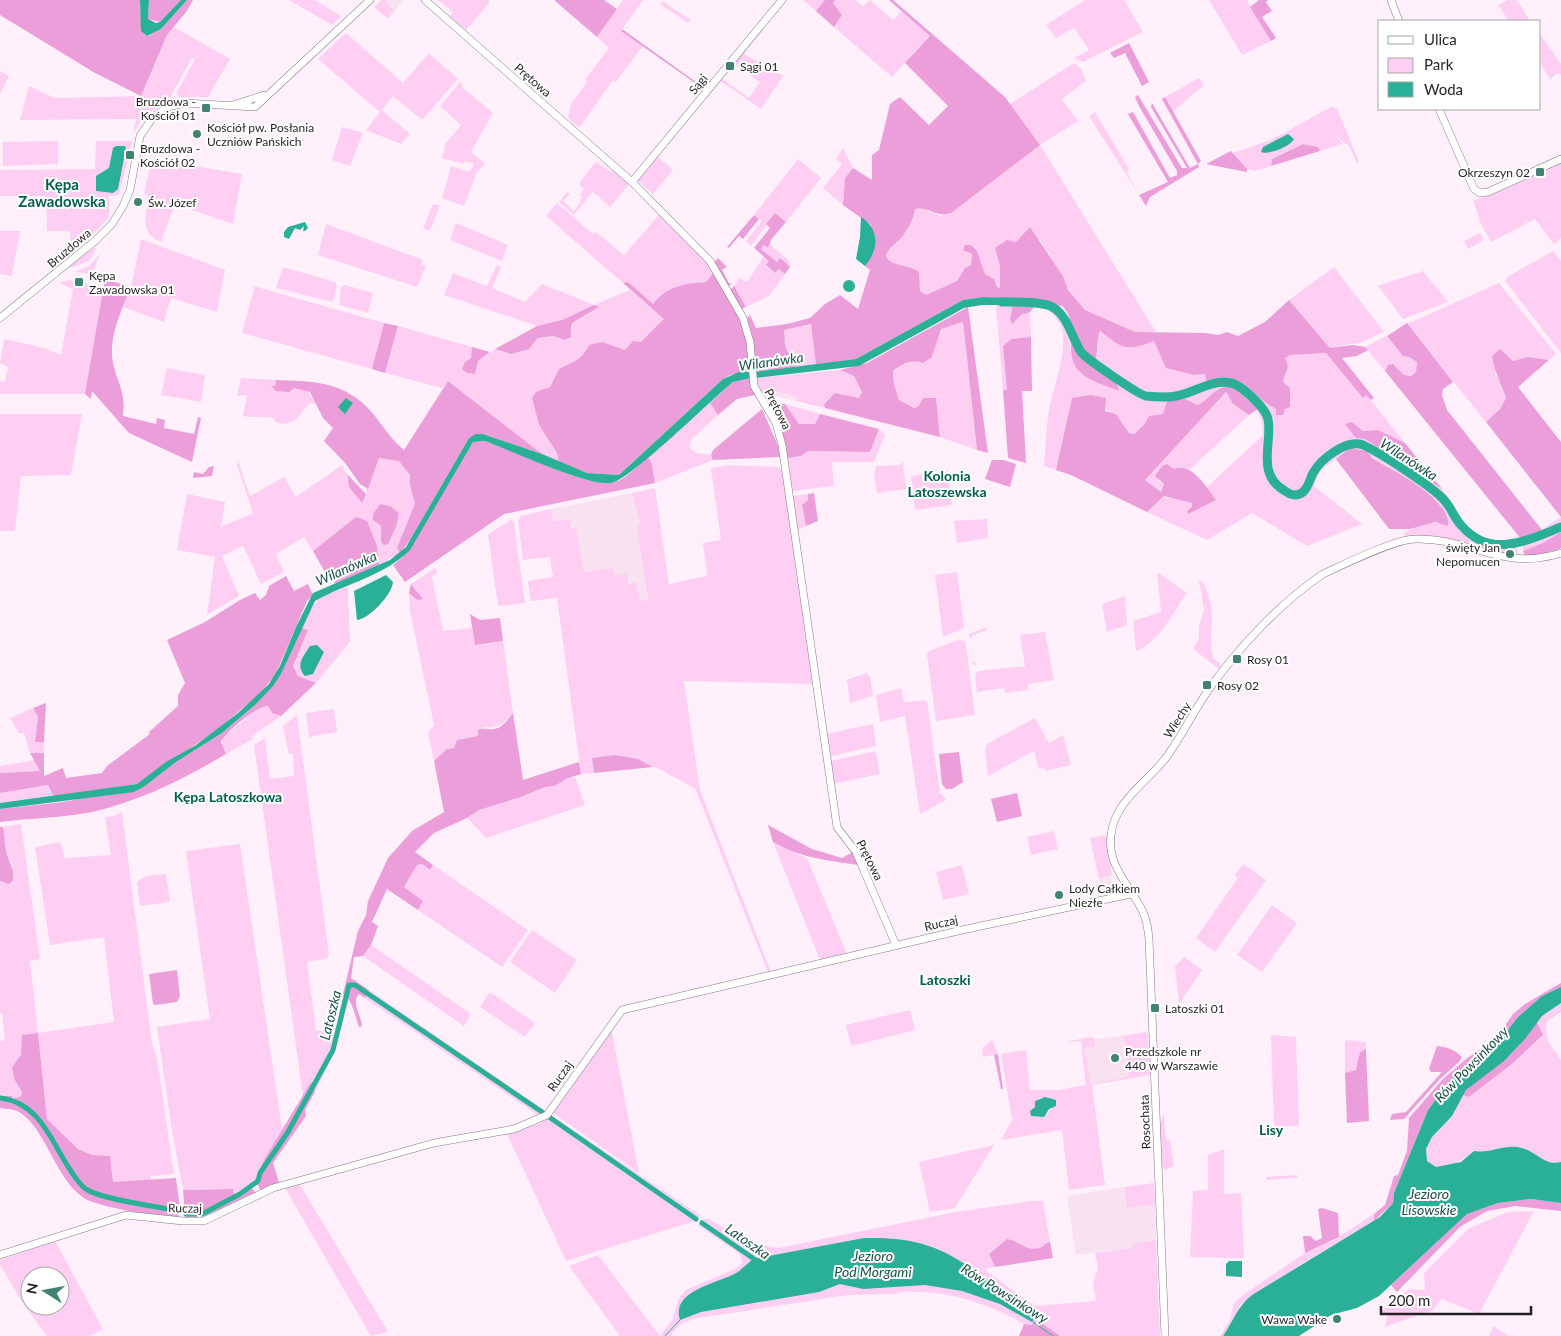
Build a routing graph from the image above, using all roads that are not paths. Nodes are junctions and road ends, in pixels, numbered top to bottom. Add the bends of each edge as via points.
1 (370, 0) edge
2 (426, 0) edge
3 (782, 0) edge
4 (1390, 0) edge
5 (1399, 20) edge
6 (1439, 110) edge
7 (1561, 160) edge
8 (632, 182) junction
9 (0, 318) edge
10 (1561, 553) edge
11 (1131, 894) junction
12 (1142, 908) joint
13 (896, 945) junction
14 (0, 1255) edge
15 (1165, 1336) edge

1 - 9 street, Bruzdowa via 257,101 252,98 249,104 180,104 164,109 151,119 140,136 127,197 112,224 95,242
2 - 8 street, Prętowa
3 - 8 street, Sągi
4 - 5 street
6 - 7 street via 1474,189 1480,193
8 - 13 street, Prętowa via 710,261 744,318 750,342 753,381 776,423 782,445 838,827 856,852
10 - 11 street, Wiechy via 1538,559 1511,559 1414,538 1323,574 1248,640 1207,693 1163,761 1128,797 1114,821 1111,850 1118,874
11 - 12 street, Wiechy
11 - 13 street, Ruczaj
12 - 15 street, Rosochata via 1149,939
13 - 14 street, Ruczaj via 622,1010 547,1116 530,1124 434,1143 273,1188 204,1221 126,1215

